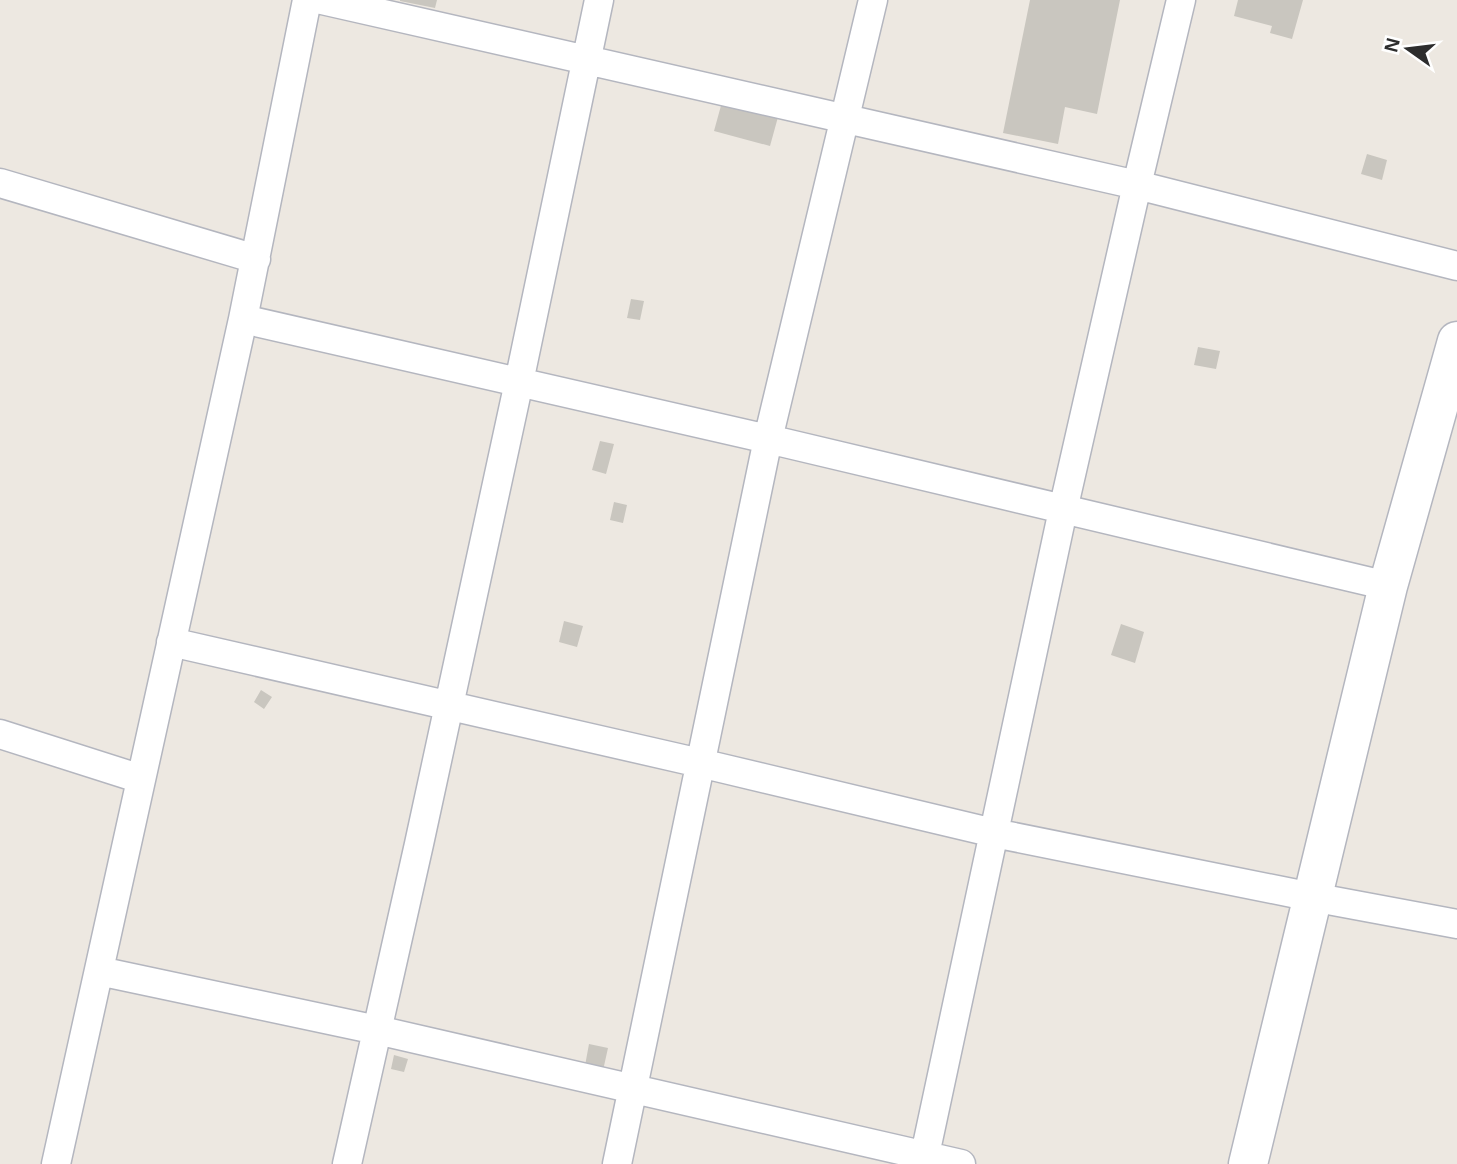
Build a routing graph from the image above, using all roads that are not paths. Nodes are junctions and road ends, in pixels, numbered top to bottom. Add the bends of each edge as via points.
1 (307, 0) edge
2 (322, 0) edge
3 (599, 0) edge
4 (873, 0) edge
5 (1181, 0) edge
6 (586, 60) junction
7 (844, 119) junction
8 (0, 183) edge
9 (1137, 185) junction
10 (256, 259) junction
11 (1457, 266) edge
12 (243, 319) junction
13 (1457, 341) edge
14 (519, 382) junction
15 (768, 439) junction
16 (1063, 510) junction
17 (1388, 586) junction
18 (172, 642) junction
19 (449, 706) junction
20 (0, 734) edge
21 (701, 763) junction
22 (141, 779) junction
23 (994, 833) junction
24 (1312, 897) junction
25 (1457, 924) edge
26 (99, 971) junction
27 (377, 1030) junction
28 (633, 1088) junction
29 (924, 1160) edge
30 (56, 1164) edge
31 (347, 1164) edge
32 (617, 1164) edge
33 (961, 1164) edge
34 (1248, 1164) edge

1 - 10 street
2 - 6 street
3 - 6 street
4 - 7 street
5 - 9 street
6 - 7 street
6 - 14 street
7 - 9 street
7 - 15 street
8 - 10 street
9 - 11 street
9 - 16 street
10 - 12 street
12 - 14 street
12 - 18 street
13 - 17 street
14 - 15 street
14 - 19 street
15 - 16 street
15 - 21 street
16 - 17 street
16 - 23 street
17 - 24 street
18 - 19 street
18 - 22 street
19 - 21 street
19 - 27 street
20 - 22 street
21 - 23 street
21 - 28 street
22 - 26 street
23 - 24 street
23 - 29 street
24 - 25 street
24 - 34 street
26 - 27 street
26 - 30 street
27 - 28 street
27 - 31 street
28 - 29 street
28 - 32 street
29 - 33 street

